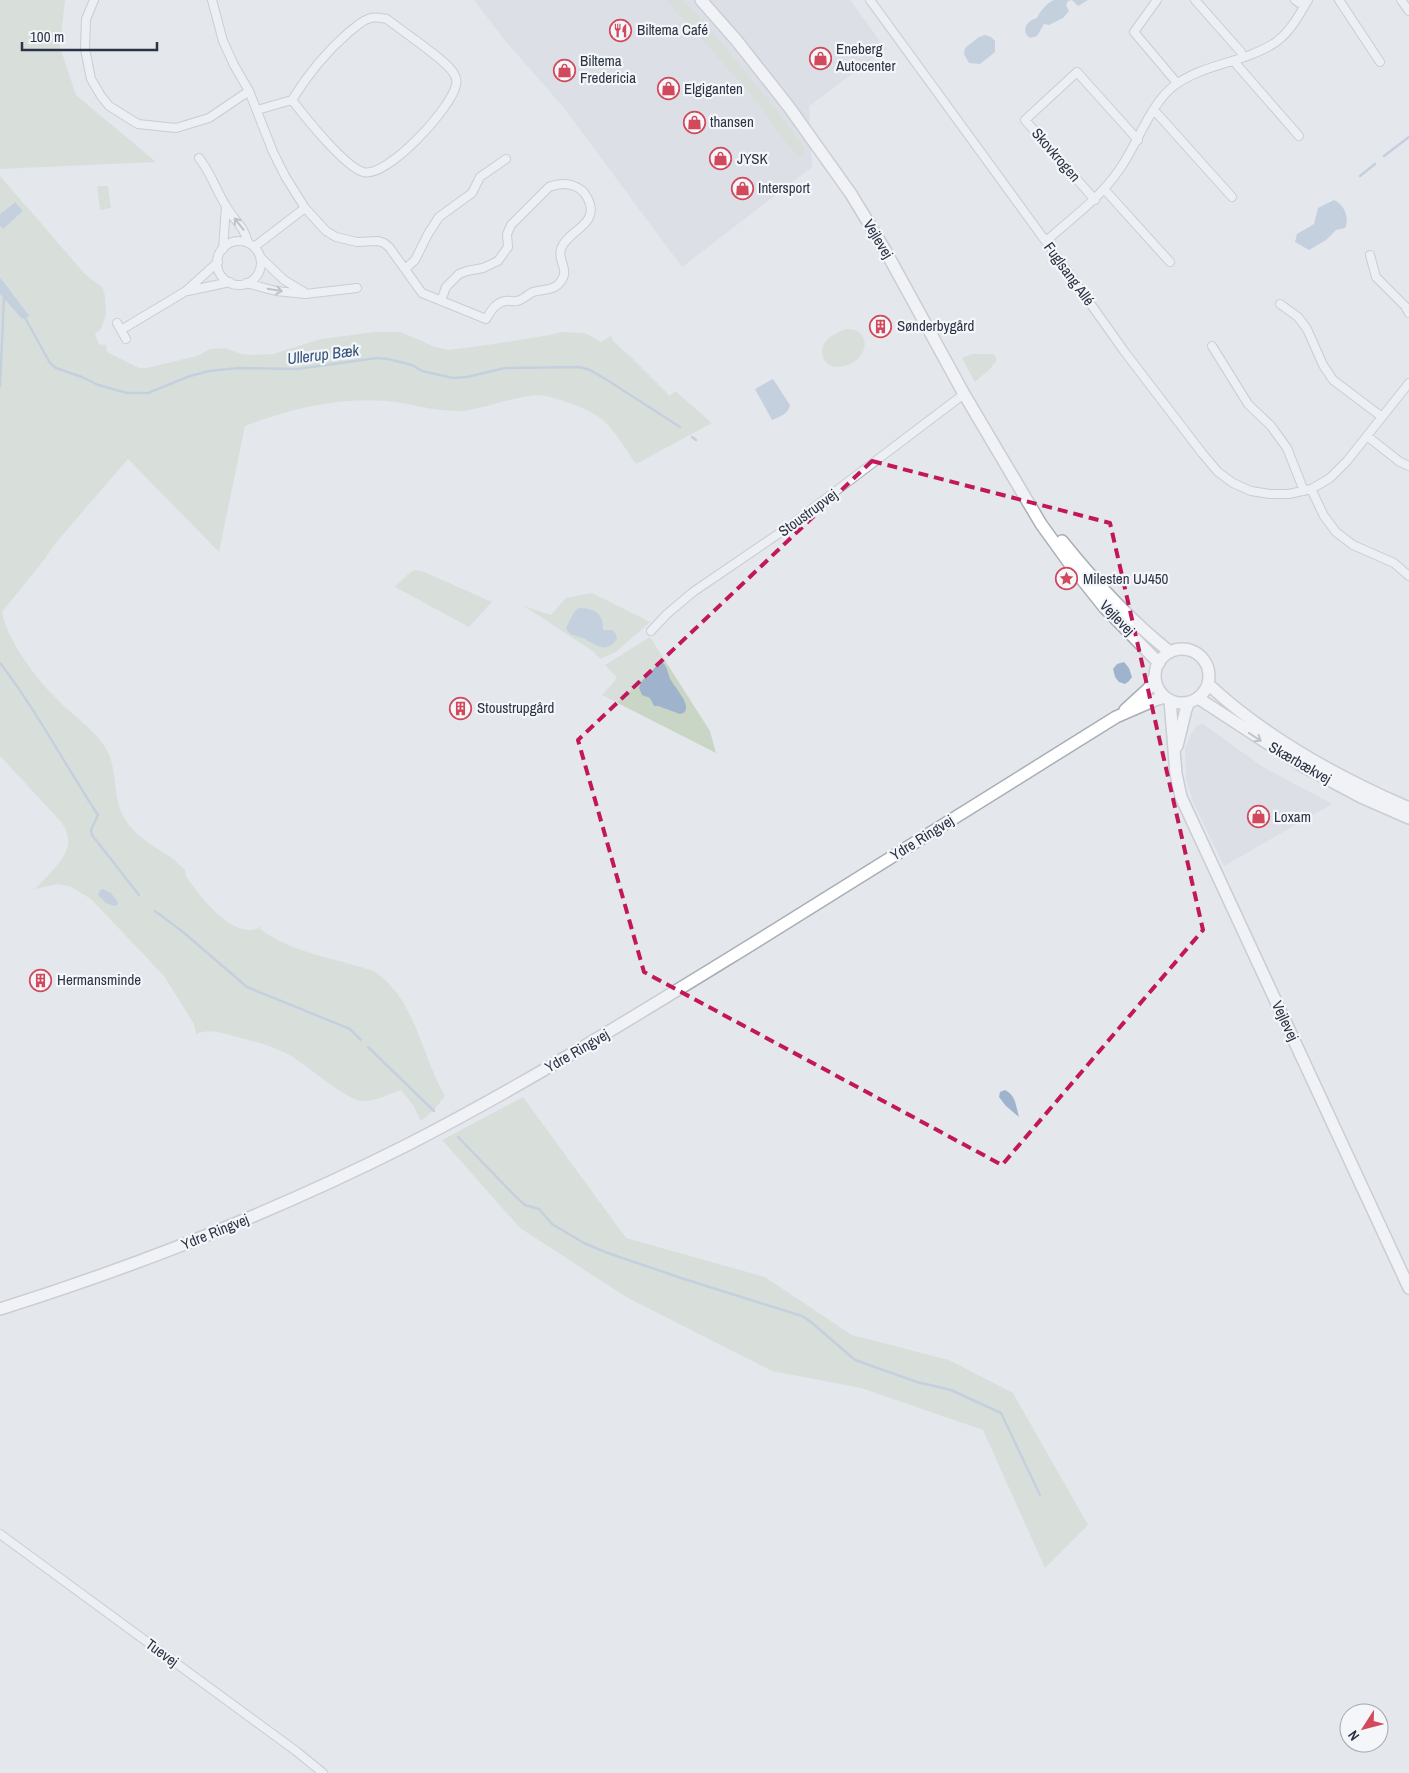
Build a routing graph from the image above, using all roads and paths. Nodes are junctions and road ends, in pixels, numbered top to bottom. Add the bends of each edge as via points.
1 (94, 0) edge
2 (212, 0) edge
3 (701, 0) edge
4 (870, 0) edge
5 (1157, 0) edge
6 (1195, 0) edge
7 (1295, 0) edge
8 (1339, 0) edge
9 (1402, 0) edge
10 (1306, 3) edge
11 (1409, 11) edge
12 (1244, 58) junction
13 (1235, 60) junction
14 (1380, 62) dead end
15 (1177, 83) junction
16 (249, 90) junction
17 (292, 100) junction
18 (257, 110) junction
19 (1154, 110) junction
20 (1298, 136) dead end
21 (1138, 140) junction
22 (199, 158) dead end
23 (506, 159) dead end
24 (1104, 189) junction
25 (1232, 197) dead end
26 (1095, 200) junction
27 (226, 206) junction
28 (305, 208) junction
29 (1046, 241) junction
30 (251, 245) junction
31 (222, 249) junction
32 (1370, 255) dead end
33 (261, 258) junction
34 (218, 262) junction
35 (1170, 262) dead end
36 (404, 269) junction
37 (230, 282) junction
38 (246, 284) junction
39 (358, 288) dead end
40 (186, 291) junction
41 (305, 294) junction
42 (441, 301) junction
43 (1280, 304) dead end
44 (1409, 313) edge
45 (117, 323) dead end
46 (121, 330) junction
47 (126, 339) dead end
48 (1212, 346) dead end
49 (1409, 383) edge
50 (964, 394) junction
51 (1382, 417) junction
52 (1367, 436) junction
53 (1409, 466) edge
54 (1308, 490) junction
55 (1027, 498) junction
56 (1409, 576) edge
57 (651, 631) dead end
58 (1170, 652) junction
59 (1159, 663) junction
60 (1155, 676) junction
61 (1208, 684) junction
62 (1168, 698) junction
63 (1193, 700) junction
64 (1116, 718) junction
65 (1175, 750) junction
66 (1409, 808) edge
67 (1409, 818) edge
68 (1409, 1288) edge
69 (0, 1309) edge
70 (0, 1534) edge
71 (323, 1773) edge

1 - 16 street via 86,19 85,49 92,79 110,106 138,124 176,128 209,118
2 - 16 street via 223,41
3 - 50 street, Vejlevej via 790,107 851,194
4 - 29 street, Fuglsang Allé
5 - 15 street via 1134,32
6 - 12 street
7 - 10 street
8 - 14 street
9 - 11 street
10 - 12 street via 1296,21 1276,42
12 - 13 street
13 - 15 street
13 - 20 street
15 - 19 street
16 - 18 street
17 - 17 street via 312,126 353,167 372,173 402,152 432,124 457,83 454,72 445,63 386,19 378,17 367,19 338,41 321,58
17 - 18 street
18 - 28 street via 273,152
19 - 21 street
19 - 25 street
21 - 24 street
21 - 26 street, Skovkrogen via 1077,72 1025,120
22 - 27 street
23 - 36 street via 480,177 472,193 439,217 415,260
24 - 26 street
24 - 35 street
26 - 29 street
30 -> 27 street via 246,232
27 - 31 street
28 - 30 street
28 - 36 street via 336,237 384,243
29 - 54 street, Fuglsang Allé via 1124,351 1218,472 1233,484 1252,492 1289,494
30 - 31 street via 234,242
30 - 33 street
31 - 34 street
32 - 44 street via 1376,277
33 - 38 street via 258,274
33 - 41 street
34 - 37 street via 221,274
34 - 40 street
36 - 42 street via 422,293
37 - 38 street
37 - 40 street
38 -> 41 street
39 - 41 street
40 - 46 street
42 - 42 street via 446,287 459,274 498,261 508,247 507,234 511,226 548,188 566,183 585,193 590,212 586,223 561,247 565,272 559,284 533,292 518,301 498,304 486,319
43 - 51 street via 1298,317 1307,329 1333,380
45 - 46 street
46 - 47 street
48 - 54 street via 1248,404 1271,426 1287,448
49 - 51 street, Fuglsang Allé
50 - 55 street, Vejlevej
50 - 57 street, Stoustrupvej via 794,523 693,592
51 - 52 street, Fuglsang Allé
52 - 53 street
52 - 54 street, Fuglsang Allé via 1330,478
54 - 56 street via 1336,532 1352,545 1394,563
55 - 58 street, Vejlevej via 1035,503 1059,538 1125,614
55 - 59 street, Vejlevej via 1077,574
58 - 59 street
58 - 61 street via 1185,649 1200,655 1208,669
59 - 60 street
60 - 62 street via 1158,688
60 - 64 street, Ydre Ringvej via 1149,688
61 - 63 street via 1204,692
61 - 66 street, Skærbækvej via 1248,718 1308,757 1365,789
62 - 63 street via 1176,702
62 - 64 street, Ydre Ringvej via 1155,700
62 - 65 street, Vejlevej
63 - 65 street, Vejlevej via 1186,709
63 -> 67 street, Skærbækvej via 1301,765
64 - 69 street, Ydre Ringvej via 630,1020 487,1103 357,1169 254,1216 124,1267
65 - 68 street, Vejlevej via 1181,797
70 - 71 street, Tuevej

